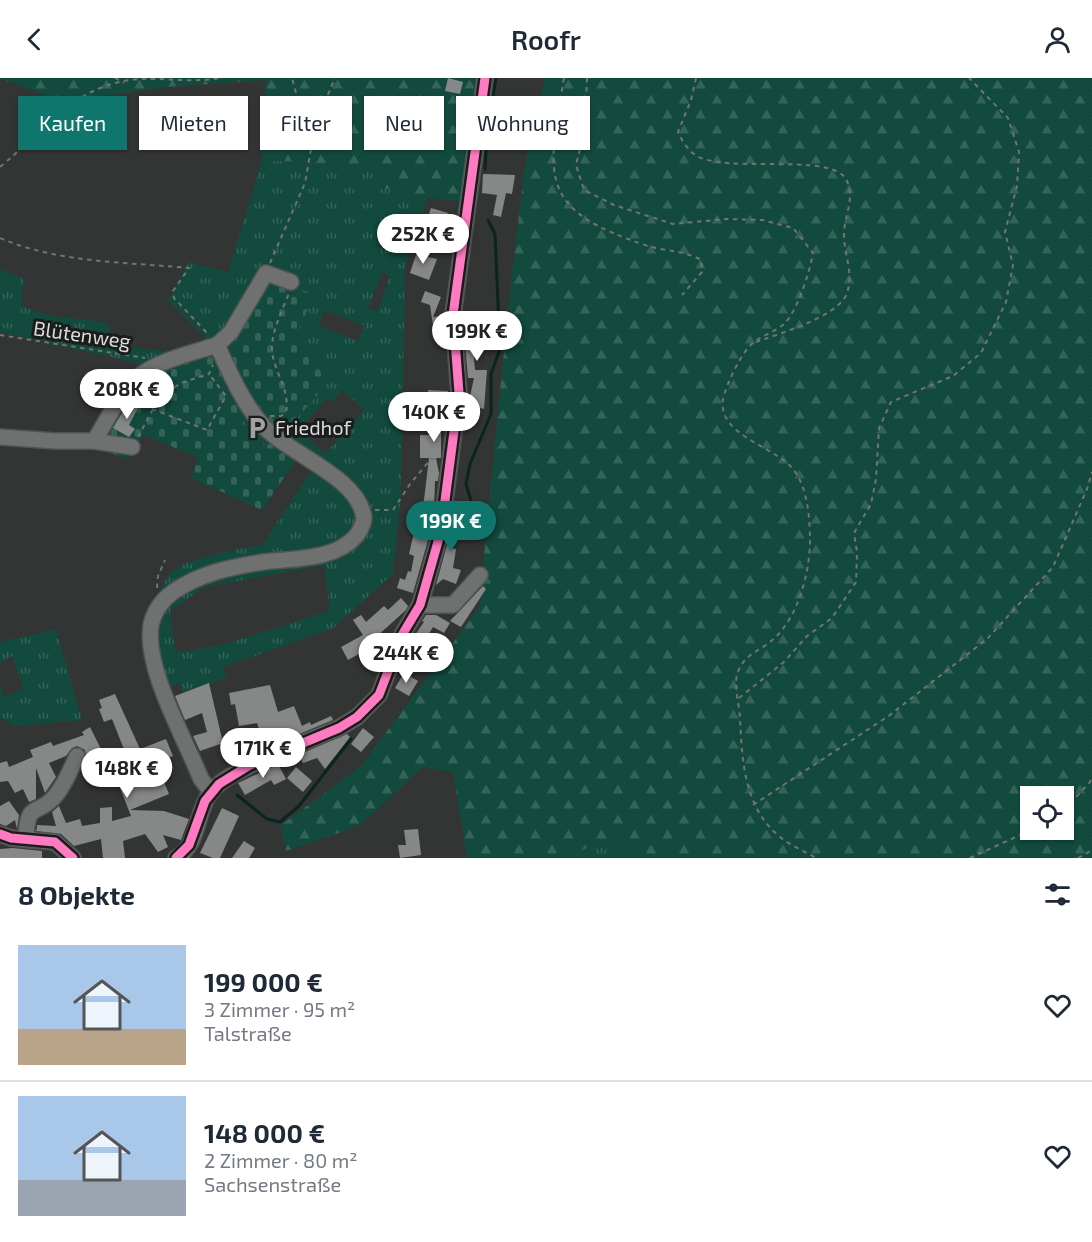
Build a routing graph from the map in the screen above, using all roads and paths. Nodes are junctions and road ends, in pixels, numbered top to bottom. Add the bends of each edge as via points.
1 (115, 78) edge
2 (219, 78) edge
3 (292, 78) edge
4 (335, 78) edge
5 (485, 78) edge
6 (564, 78) edge
7 (587, 78) edge
8 (696, 78) edge
9 (969, 78) edge
10 (124, 82) junction
11 (297, 96) edge
12 (327, 96) edge
13 (310, 150) edge
14 (0, 167) edge
15 (0, 238) edge
16 (266, 273) junction
17 (291, 282) joint
18 (682, 295) dead end
19 (0, 335) edge
20 (751, 344) junction
21 (219, 349) junction
22 (159, 364) junction
23 (209, 374) junction
24 (151, 409) junction
25 (271, 416) dead end
26 (141, 432) dead end
27 (0, 437) edge
28 (94, 441) junction
29 (132, 447) dead end
30 (431, 459) dead end
31 (1092, 472) edge
32 (363, 518) junction
33 (165, 560) dead end
34 (480, 574) dead end
35 (420, 605) junction
36 (159, 606) junction
37 (739, 698) junction
38 (77, 756) dead end
39 (1092, 776) edge
40 (211, 792) junction
41 (1074, 799) edge
42 (753, 806) junction
43 (1020, 835) edge
44 (1, 837) edge
45 (26, 839) junction
46 (1092, 850) edge
47 (73, 858) edge
48 (176, 858) edge
49 (816, 858) edge
50 (970, 858) edge
51 (1078, 858) edge

1 - 10 path
2 - 10 path
3 - 11 path
4 - 12 path
5 - 35 street via 453,315 459,393 441,531
6 - 18 path via 552,167 561,194 577,215 608,232 701,260 702,272
7 - 20 path via 585,128 576,165 584,190 614,205 673,224 762,220 793,228 813,253 810,275 785,323
8 - 20 path via 678,132 695,155 740,164 812,165 846,178 852,197 844,235 851,270 847,297 800,327
9 - 37 path via 1008,118 1019,152 1017,186 1005,231 1013,265 1006,302 981,353 953,376 891,402 879,428 871,504 854,532 856,582 832,618
10 - 14 path via 93,90 60,110
13 - 16 path via 305,183
15 - 21 path via 22,248 70,257 189,268 174,291 174,298
16 - 17 street
16 - 21 street
17 - 25 path via 272,355 287,406 281,416
19 - 22 path, Blütenweg via 131,355
20 - 37 path via 733,373 723,400 728,423 794,469 803,488 810,542 807,575 788,621 771,641 744,659 736,674
21 - 22 street
21 - 23 path
21 - 32 street via 258,421 341,483 355,499
22 - 28 street via 126,390
23 - 24 path via 181,383 159,398
23 - 24 path via 226,396 207,430
24 - 26 path
27 - 28 street
28 - 29 street
30 - 32 path via 393,510 376,510
31 - 42 path via 1053,567 987,639 890,715
32 - 36 street via 357,534 334,551 203,574
33 - 36 path via 158,576
34 - 35 street via 453,605
35 - 40 street via 402,635 379,695 357,717 255,765
36 - 40 street via 151,625 151,647 162,687 201,779
37 - 42 path via 742,762
38 - 45 street via 58,794 30,812
39 - 41 path
40 - 48 street via 191,843
42 - 49 path via 783,839
43 - 50 path
44 - 45 street
45 - 47 street via 55,842
46 - 51 path

